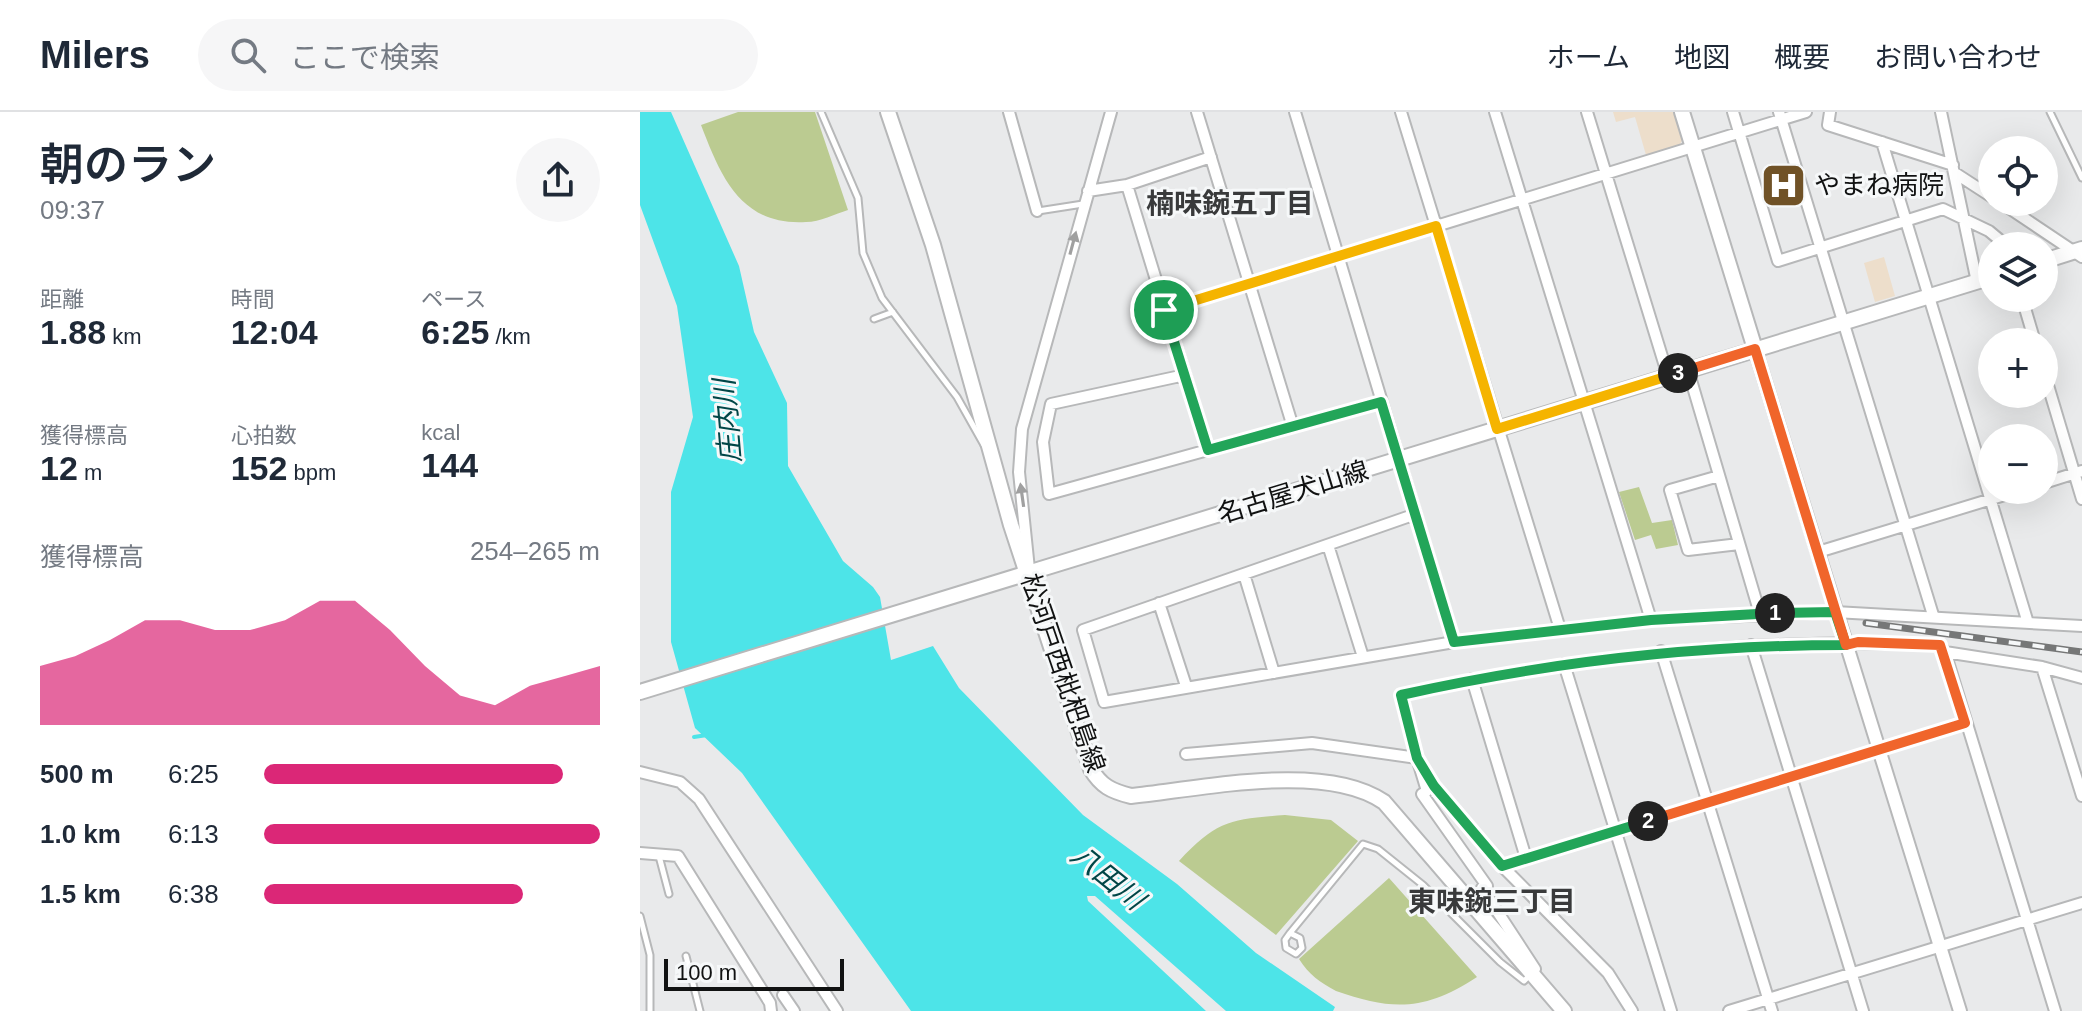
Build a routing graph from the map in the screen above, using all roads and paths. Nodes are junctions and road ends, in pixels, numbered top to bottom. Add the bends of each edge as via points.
1 (821, 112) edge
2 (888, 112) edge
3 (1009, 112) edge
4 (1111, 112) edge
5 (1197, 112) edge
6 (1295, 112) edge
7 (1401, 112) edge
8 (1495, 112) edge
9 (1587, 112) edge
10 (1682, 112) edge
11 (1733, 112) edge
12 (1806, 112) edge
13 (1830, 112) edge
14 (1941, 112) edge
15 (2050, 112) edge
16 (1780, 116) edge
17 (1739, 133) junction
18 (1882, 142) junction
19 (1693, 148) junction
20 (1211, 157) junction
21 (1954, 169) junction
22 (1607, 175) junction
23 (2082, 178) edge
24 (1127, 185) junction
25 (1978, 187) edge
26 (1088, 191) junction
27 (1522, 199) junction
28 (1084, 204) junction
29 (1037, 211) joint
30 (2022, 216) edge
31 (1964, 220) junction
32 (1905, 222) junction
33 (1436, 226) junction
34 (1990, 232) edge
35 (1820, 248) junction
36 (2080, 252) edge
37 (1339, 255) junction
38 (2058, 258) edge
39 (1977, 282) joint
40 (1248, 283) junction
41 (1928, 296) junction
42 (1164, 310) junction
43 (893, 312) junction
44 (874, 319) dead end
45 (1844, 323) junction
46 (1755, 349) junction
47 (1688, 370) junction
48 (1185, 375) junction
49 (1668, 376) junction
50 (1381, 402) junction
51 (1584, 403) junction
52 (2056, 408) edge
53 (1293, 427) junction
54 (1497, 429) junction
55 (1208, 450) junction
56 (994, 458) junction
57 (1398, 459) junction
58 (1978, 461) edge
59 (2078, 472) edge
60 (1719, 476) junction
61 (2058, 478) edge
62 (2082, 499) edge
63 (1978, 504) edge
64 (1991, 504) edge
65 (1413, 515) junction
66 (1906, 526) junction
67 (1739, 544) junction
68 (1328, 545) junction
69 (1818, 552) junction
70 (1029, 573) junction
71 (1244, 574) junction
72 (1159, 603) junction
73 (1835, 612) junction
74 (1760, 614) junction
75 (1933, 615) junction
76 (1651, 620) junction
77 (2028, 623) junction
78 (2082, 626) edge
79 (1560, 629) junction
80 (1454, 642) junction
81 (1751, 645) junction
82 (1846, 645) junction
83 (1661, 651) junction
84 (1945, 652) junction
85 (1363, 657) junction
86 (1564, 664) junction
87 (2042, 667) junction
88 (1274, 673) junction
89 (2082, 678) edge
90 (1472, 679) junction
91 (1186, 686) junction
92 (640, 692) edge
93 (1965, 723) junction
94 (1878, 749) junction
95 (1186, 754) dead end
96 (1417, 758) junction
97 (640, 772) edge
98 (1790, 777) junction
99 (2082, 796) edge
100 (1706, 803) junction
101 (1616, 831) junction
102 (640, 853) edge
103 (659, 855) junction
104 (1526, 858) junction
105 (1502, 866) junction
106 (669, 894) dead end
107 (2082, 903) edge
108 (640, 916) edge
109 (2027, 919) junction
110 (1290, 933) dead end
111 (1941, 946) junction
112 (686, 956) dead end
113 (1532, 973) junction
114 (1852, 974) junction
115 (783, 995) dead end
116 (1769, 999) junction
117 (650, 1011) edge
118 (700, 1011) edge
119 (771, 1011) edge
120 (794, 1011) edge
121 (837, 1011) edge
122 (1564, 1011) edge
123 (1632, 1011) edge
124 (1671, 1011) edge
125 (1729, 1011) edge
126 (1772, 1011) edge
127 (1863, 1011) edge
128 (1960, 1011) edge
129 (2055, 1011) edge

1 - 43 lane via 858,198 863,253
2 - 56 main road, 松河戸西枇杷島線 via 933,245
3 - 29 street
4 - 26 street
5 - 20 street
6 - 37 street
7 - 33 street
8 - 27 street
9 - 22 street
10 - 19 main road
11 - 17 street
12 - 16 street
13 - 18 street via 1828,125
14 - 21 street
15 - 23 lane
16 - 17 street
16 - 35 street
17 - 19 street
17 - 35 street via 1778,261
18 - 21 street
18 - 32 street
19 - 22 street
19 - 46 main road
20 - 24 street
20 - 40 street
21 - 25 street
21 - 31 street
22 - 27 street
22 - 49 street
24 - 26 street
24 - 42 street
26 - 28 street
27 - 33 street
27 - 51 street
28 - 29 lane
70 -> 28 street via 1019,472 1022,429
30 - 36 street
31 - 32 street via 1943,209
31 - 34 street
31 - 39 street
32 - 35 street
32 - 41 street
33 - 37 street
33 - 54 street
35 - 45 street
36 - 38 main road
37 - 40 street
37 - 50 street
39 - 41 main road, 名古屋犬山線
40 - 42 street
40 - 53 street
41 - 45 main road, 名古屋犬山線
41 - 58 street
42 - 48 street
43 - 44 lane
43 - 56 lane via 957,397
45 - 46 main road, 名古屋犬山線
45 - 66 street
46 - 47 main road, 名古屋犬山線
46 - 69 street
47 - 49 main road, 名古屋犬山線
47 - 60 street
48 - 55 street
48 - 55 street via 1051,404 1043,442 1049,494
49 - 51 main road, 名古屋犬山線
50 - 53 street
50 - 57 street
51 - 54 main road, 名古屋犬山線
51 - 76 street
52 - 59 street
53 - 55 street
54 - 57 main road, 名古屋犬山線
54 - 79 street
56 - 70 main road, 松河戸西枇杷島線
57 - 65 street
57 - 70 main road, 名古屋犬山線
59 - 61 street
59 - 62 street
60 - 67 street
60 - 67 street via 1670,490 1688,550
63 - 66 street
64 - 77 street
65 - 68 street
65 - 80 street
66 - 69 street
66 - 75 street
67 - 74 street
68 - 71 street
68 - 85 street
69 - 73 street
70 - 92 main road, 名古屋犬山線
70 - 113 main road, 松河戸西枇杷島線 via 1099,783 1131,796 1307,782 1373,794
71 - 72 street
71 - 88 street
72 - 91 street
72 - 91 street via 1083,630 1104,702
73 - 74 street
73 - 75 street
73 - 82 street
74 - 76 street
75 - 77 street
76 - 79 street
77 - 78 street
79 - 80 street
80 - 85 street
81 - 82 street
81 - 83 street
81 - 98 street
82 - 84 street via 1940,645
82 - 94 street
83 - 86 street
83 - 100 street
84 - 87 street
84 - 93 street
85 - 88 street
86 - 90 street
86 - 101 street
87 - 89 street
87 - 99 street
88 - 91 street
90 - 96 street via 1401,695
90 - 104 street
93 - 94 street
93 - 109 street
94 - 98 street
94 - 111 street
95 - 96 street via 1312,743
96 - 105 street
96 - 113 street via 1427,791 1422,794 1487,886 1482,888 1536,970
97 - 121 street via 680,782 699,799
98 - 100 street
98 - 114 street
100 - 101 street
100 - 116 street
101 - 104 street
101 - 124 street
102 - 103 street
103 - 106 lane
103 - 119 street via 678,856
104 - 105 street
105 - 123 street via 1608,973
107 - 109 street
108 - 117 lane via 650,955
109 - 111 street
109 - 129 street
110 - 113 lane via 1363,844 1378,849 1423,885 1524,981
111 - 114 street
111 - 128 street
112 - 118 lane
113 - 122 main road, 松河戸西枇杷島線
114 - 116 street
114 - 127 street
115 - 120 street
116 - 125 street
116 - 126 street

